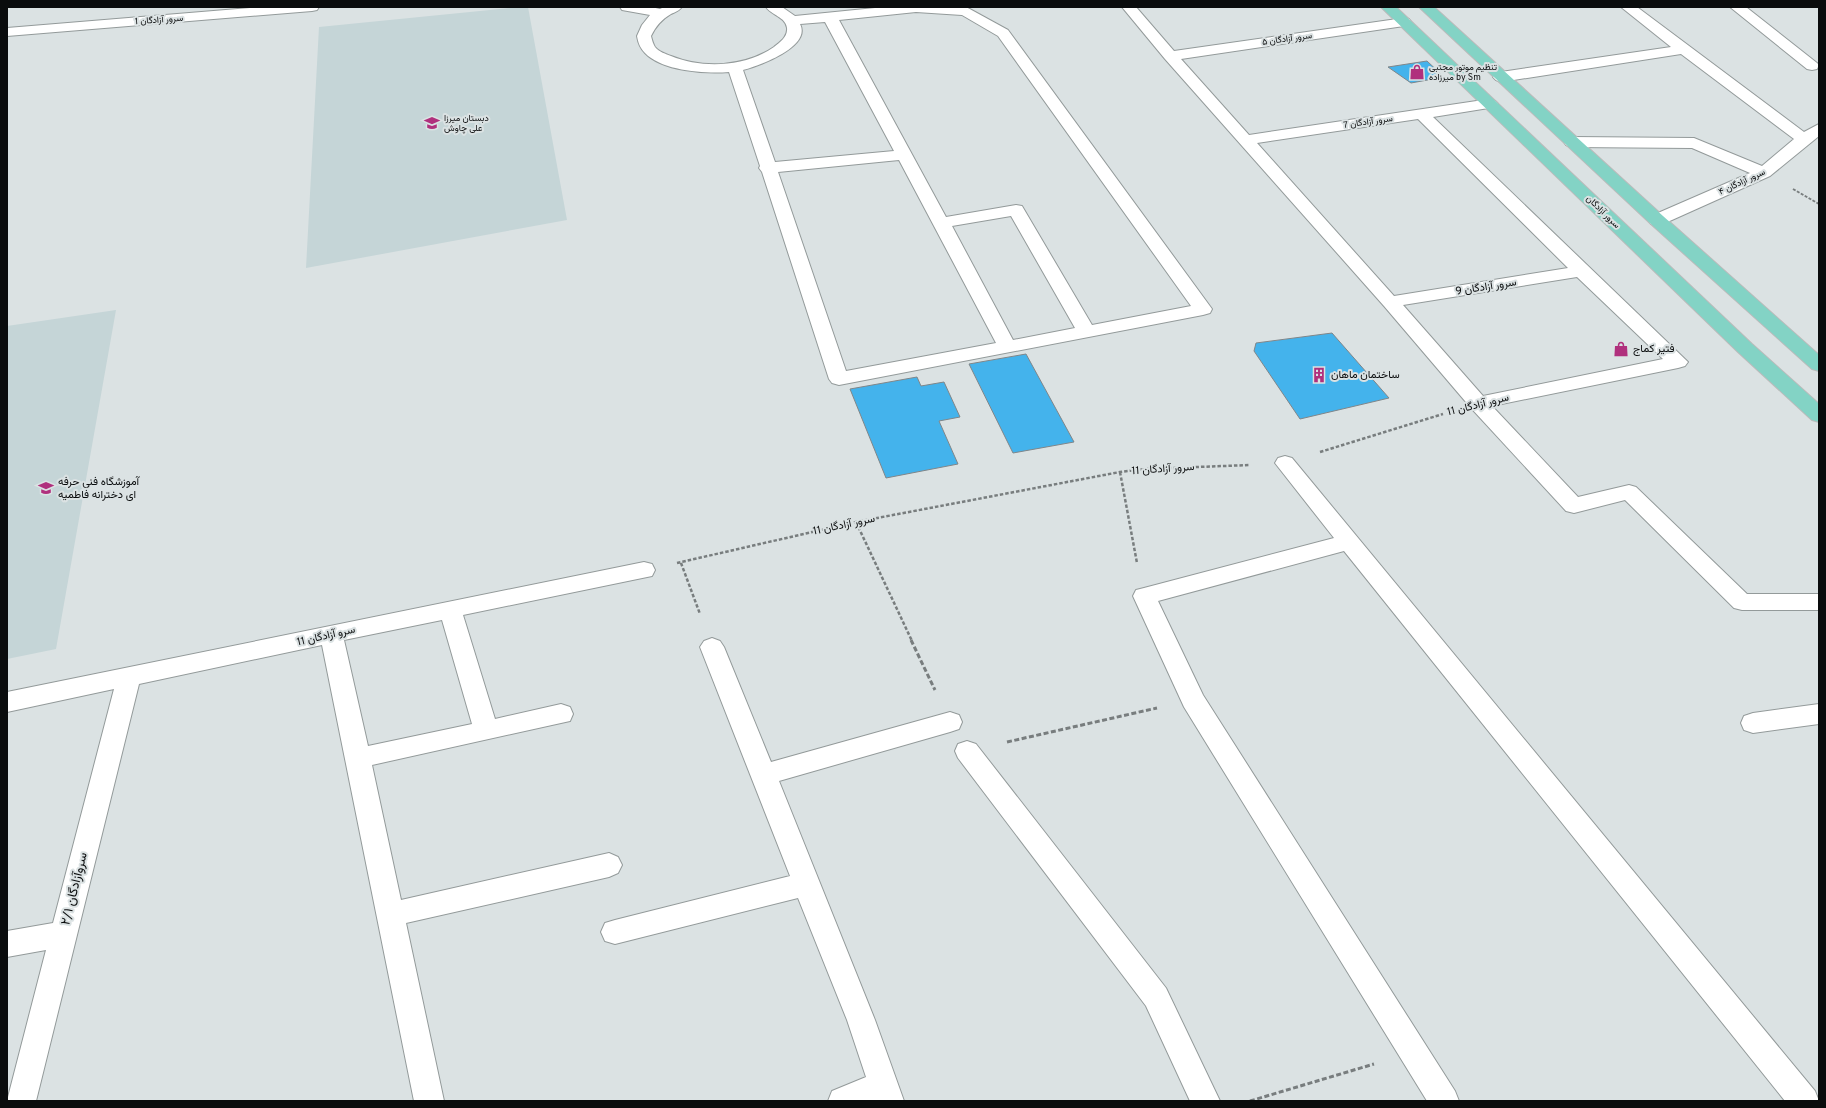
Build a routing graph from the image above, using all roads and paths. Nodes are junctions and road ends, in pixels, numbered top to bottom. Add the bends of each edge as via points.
1 (312, 7) edge
2 (627, 7) edge
3 (675, 7) edge
4 (773, 7) edge
5 (1128, 7) edge
6 (1388, 7) edge
7 (1426, 7) edge
8 (1628, 7) edge
9 (1737, 7) edge
10 (252, 10) edge
11 (661, 13) junction
12 (830, 17) junction
13 (792, 21) junction
14 (1404, 22) junction
15 (7, 32) edge
16 (1684, 49) junction
17 (1170, 56) junction
18 (734, 67) junction
19 (1817, 68) edge
20 (1501, 77) junction
21 (1490, 104) junction
22 (1421, 114) junction
23 (1819, 129) edge
24 (1804, 139) junction
25 (1245, 140) junction
26 (1572, 142) junction
27 (904, 154) junction
28 (767, 168) junction
29 (1764, 173) junction
30 (1657, 220) junction
31 (941, 223) junction
32 (1620, 228) junction
33 (1581, 271) junction
34 (1390, 302) junction
35 (1086, 331) junction
36 (1008, 347) junction
37 (1819, 364) edge
38 (1478, 403) junction
39 (1819, 415) edge
40 (1285, 463) junction
41 (1120, 472) junction
42 (856, 522) junction
43 (1349, 542) junction
44 (681, 562) junction
45 (644, 570) joint
46 (1144, 596) junction
47 (1819, 602) edge
48 (450, 609) junction
49 (331, 634) junction
50 (712, 647) joint
51 (129, 677) junction
52 (1193, 700) junction
53 (7, 702) edge
54 (561, 714) dead end
55 (1819, 714) edge
56 (950, 722) joint
57 (1753, 723) dead end
58 (486, 730) junction
59 (967, 751) joint
60 (359, 758) junction
61 (764, 775) junction
62 (610, 865) dead end
63 (806, 884) junction
64 (390, 915) junction
65 (615, 932) dead end
66 (63, 934) junction
67 (7, 944) edge
68 (1414, 1053) junction
69 (886, 1093) edge
70 (21, 1101) edge
71 (429, 1101) edge
72 (843, 1101) edge
73 (1205, 1101) edge
74 (1250, 1101) edge
75 (1444, 1101) edge
76 (1804, 1101) edge

1 - 10 street, سرور آزادگان 1
2 - 11 street
3 - 11 street
4 - 13 street
5 - 17 street
6 - 14 main road, سرور آزادگان
7 - 20 main road
8 - 16 street
9 - 19 street
10 - 15 street, سرور آزادگان 1
11 - 18 street via 649,24 644,36 648,48 662,58 688,66
12 - 13 street
12 - 27 street
12 - 35 street via 916,8 965,11 1003,33 1203,309
13 - 18 street via 794,32 789,43 776,54 757,62
14 - 17 street, سرور آزادگان ۵
14 - 21 main road, سرور آزادگان
16 - 20 street
16 - 24 street
17 - 25 street
18 - 28 street
20 - 26 main road
21 - 22 street, سرور آزادگان 7
21 - 32 main road, سرور آزادگان
22 - 25 street, سرور آزادگان 7
22 - 33 street
23 - 24 street, سرور آزادگان ۴
24 - 29 street, سرور آزادگان ۴
25 - 34 street
26 - 29 street via 1694,143
26 - 30 main road
27 - 28 street
27 - 31 street
28 - 36 street via 839,379
29 - 30 street, سرور آزادگان ۴
30 - 32 main road
30 - 37 main road
31 - 35 street via 1016,210
31 - 36 street
32 - 39 main road, سرور آزادگان
33 - 34 street, سرور آزادگان 9
33 - 38 street, سرور آزادگان 11 via 1678,362
34 - 38 street
35 - 36 street
38 - 40 path, سرور آزادگان 11
38 - 47 street via 1574,506 1629,492 1742,602
40 - 41 path, سرور آزادگان 11
40 - 43 street
41 - 42 path, سرور آزادگان 11
41 - 46 path
42 - 44 path, سرور آزادگان 11
42 - 56 path
43 - 46 street
43 - 76 street
44 - 45 path, سرور آزادگان 11
44 - 50 path
45 - 48 street, سرو آزادگان 11
46 - 52 street
48 - 49 street, سرو آزادگان 11
48 - 58 street
49 - 51 street, سرو آزادگان 11 via 295,644
49 - 60 street
50 - 61 street
51 - 53 street, سرو آزادگان 11
51 - 66 street, ۲/۱ سروآزادگان
52 - 59 path
52 - 68 street
54 - 58 street
55 - 57 street
56 - 61 street
58 - 60 street
59 - 73 street via 1156,997
60 - 64 street
61 - 63 street
62 - 64 street
63 - 65 street
63 - 69 street via 861,1020
64 - 71 street
66 - 67 street
66 - 70 street, ۲/۱ سروآزادگان
68 - 74 path
68 - 75 street
69 - 72 street

